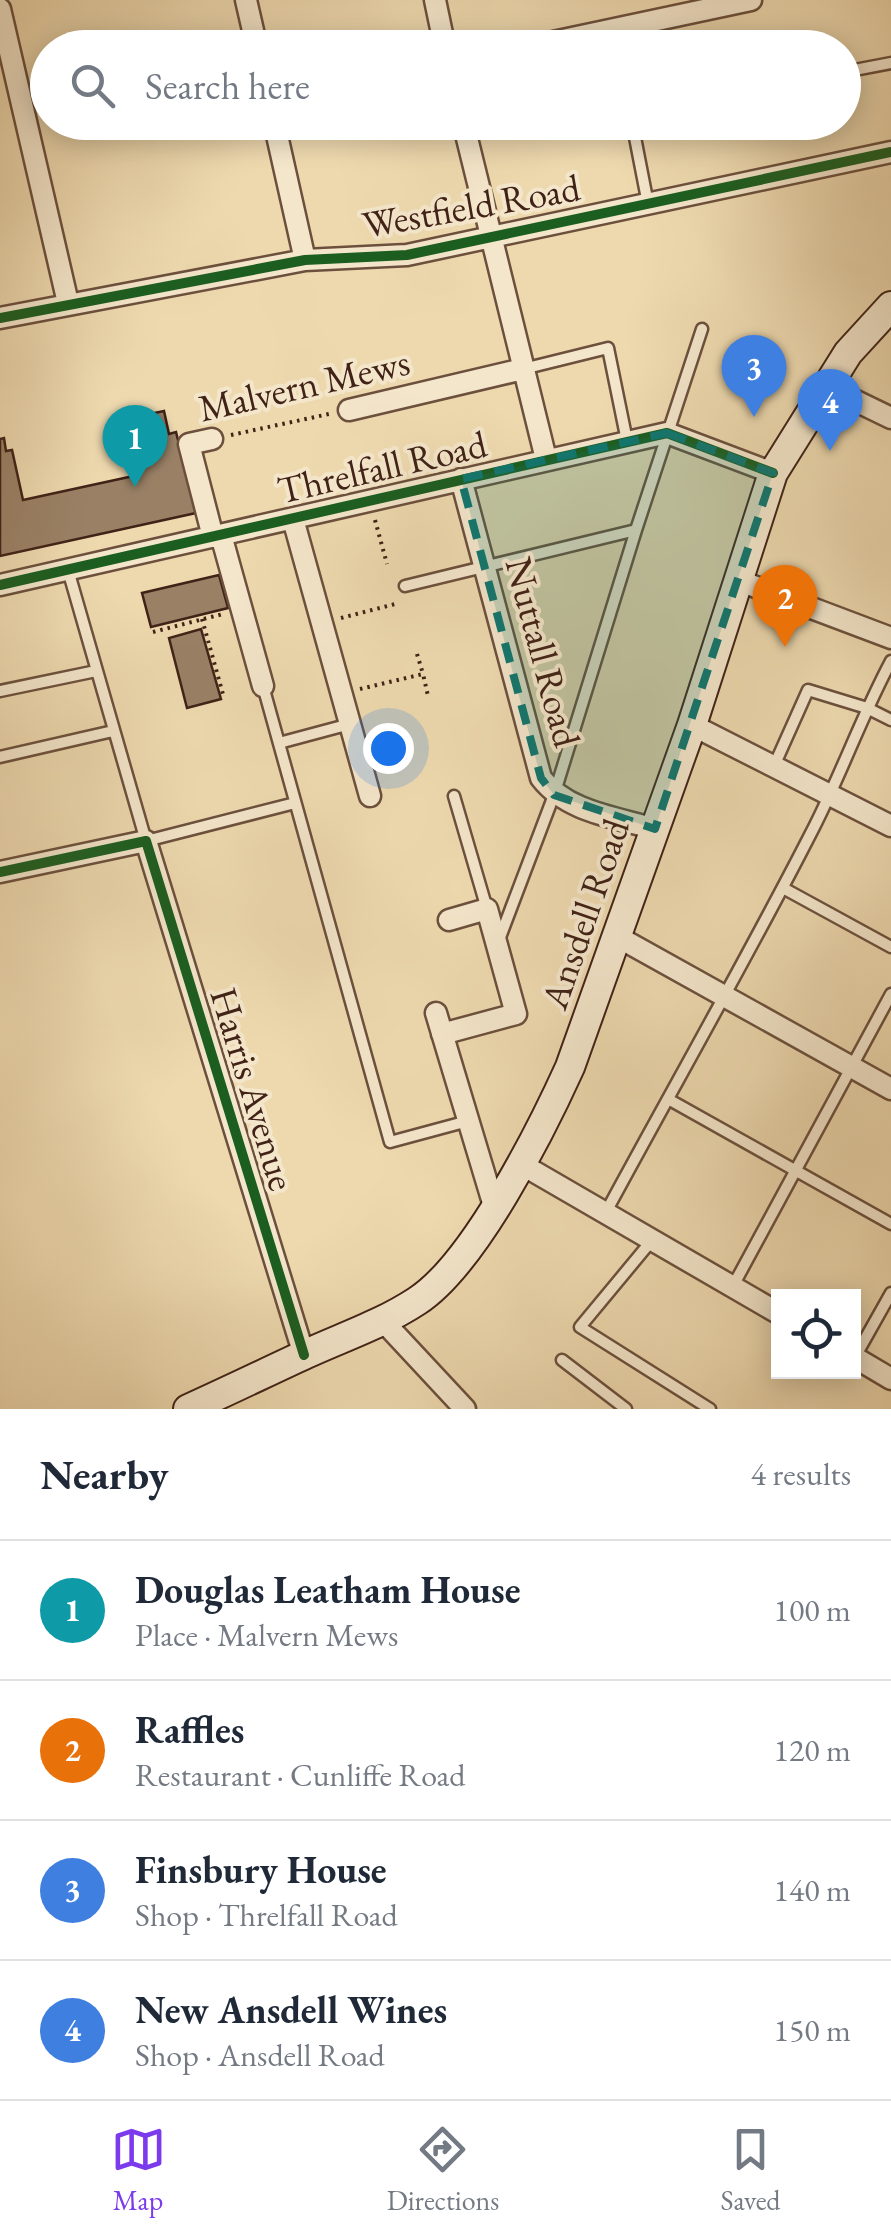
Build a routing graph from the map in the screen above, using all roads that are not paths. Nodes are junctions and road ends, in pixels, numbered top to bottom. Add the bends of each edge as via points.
1 (246, 0) edge
2 (435, 0) edge
3 (751, 0) edge
4 (0, 9) edge
5 (252, 30) edge
6 (441, 30) edge
7 (610, 30) edge
8 (891, 62) edge
9 (861, 68) edge
10 (30, 139) edge
11 (30, 140) edge
12 (278, 140) edge
13 (467, 140) edge
14 (636, 140) edge
15 (891, 152) edge
16 (648, 204) junction
17 (490, 238) junction
18 (304, 260) junction
19 (68, 303) junction
20 (891, 306) edge
21 (0, 318) edge
22 (702, 330) dead end
23 (524, 369) junction
24 (827, 387) junction
25 (348, 410) road end
26 (891, 418) edge
27 (668, 433) junction
28 (212, 439) road end
29 (626, 440) junction
30 (546, 460) junction
31 (773, 472) junction
32 (461, 479) junction
33 (293, 519) junction
34 (636, 530) junction
35 (217, 536) junction
36 (482, 565) junction
37 (68, 570) junction
38 (740, 580) junction
39 (0, 585) edge
40 (405, 586) dead end
41 (891, 638) edge
42 (891, 661) edge
43 (96, 670) junction
44 (263, 686) joint
45 (0, 691) edge
46 (866, 708) junction
47 (891, 720) edge
48 (350, 724) junction
49 (692, 724) junction
50 (114, 731) junction
51 (279, 743) junction
52 (0, 756) edge
53 (773, 767) junction
54 (554, 795) junction
55 (830, 795) junction
56 (370, 796) dead end
57 (454, 796) dead end
58 (296, 803) junction
59 (891, 826) edge
60 (654, 829) junction
61 (146, 841) junction
62 (0, 872) edge
63 (783, 888) junction
64 (487, 909) junction
65 (449, 920) dead end
66 (618, 937) junction
67 (497, 945) junction
68 (891, 947) edge
69 (891, 994) edge
70 (725, 996) junction
71 (436, 1013) dead end
72 (442, 1034) junction
73 (850, 1066) junction
74 (891, 1089) edge
75 (668, 1099) junction
76 (468, 1120) junction
77 (521, 1164) junction
78 (794, 1169) junction
79 (494, 1206) junction
80 (606, 1212) junction
81 (891, 1224) edge
82 (653, 1239) junction
83 (733, 1286) junction
84 (891, 1293) edge
85 (771, 1309) edge
86 (383, 1320) junction
87 (861, 1346) edge
88 (304, 1355) junction
89 (562, 1360) dead end
90 (861, 1362) edge
91 (891, 1380) edge
92 (463, 1408) edge
93 (188, 1409) edge
94 (626, 1409) edge
95 (710, 1409) edge

1 - 5 street
2 - 6 street
3 - 7 street
4 - 10 street
8 - 9 lane
11 - 19 street
12 - 18 street
13 - 17 street
14 - 16 lane
15 - 16 street, Westfield Road
16 - 17 street, Westfield Road
17 - 18 street, Westfield Road via 407,255
17 - 23 street
18 - 19 street, Westfield Road
19 - 21 street, Westfield Road
20 - 24 main road, Ansdell Road via 848,352
22 - 27 lane
23 - 25 street, Malvern Mews
23 - 29 lane via 608,348
23 - 30 street
24 - 26 street
24 - 31 main road, Ansdell Road
27 - 29 street, Threlfall Road
27 - 31 street, Threlfall Road
27 - 34 lane
28 - 35 street, Malvern Mews via 189,444
29 - 30 street, Threlfall Road
30 - 32 street, Threlfall Road
31 - 38 main road, Ansdell Road
32 - 33 street, Threlfall Road
32 - 36 street, Nuttall Road
33 - 35 street, Threlfall Road
33 - 48 street
34 - 36 lane
34 - 54 lane
35 - 37 street, Threlfall Road
35 - 44 street
36 - 40 lane
36 - 54 street, Nuttall Road via 541,778
37 - 39 street, Threlfall Road
37 - 43 lane
38 - 41 street
38 - 49 main road, Ansdell Road
42 - 46 lane
43 - 45 lane
43 - 50 lane
44 - 51 lane
46 - 47 lane
46 - 53 lane via 808,690
46 - 55 lane
48 - 51 lane
48 - 56 street
49 - 53 street
49 - 60 main road, Ansdell Road
50 - 52 lane
50 - 61 lane
51 - 58 lane
53 - 55 street
54 - 60 street, Nuttall Road
54 - 67 lane
55 - 59 street
55 - 63 lane
57 - 64 lane
58 - 61 lane
58 - 76 lane via 390,1142
60 - 66 main road, Ansdell Road
61 - 62 street
61 - 88 street, Harris Avenue
63 - 68 lane
63 - 70 lane
64 - 65 street
64 - 67 street
66 - 70 street
66 - 77 main road, Ansdell Road via 570,1067
67 - 72 street via 516,1014
69 - 73 lane
70 - 73 street
70 - 75 lane
71 - 72 street
72 - 76 street
73 - 74 street
73 - 78 lane
75 - 78 lane
75 - 80 lane
76 - 79 street
77 - 79 main road, Ansdell Road
77 - 80 street
78 - 81 lane
78 - 83 lane
79 - 86 main road, Ansdell Road via 446,1276
80 - 82 street
82 - 83 street
82 - 95 lane via 580,1327
83 - 85 street
84 - 87 lane
86 - 88 main road, Ansdell Road
86 - 92 street
88 - 93 main road, Ansdell Road
89 - 94 lane
90 - 91 street

